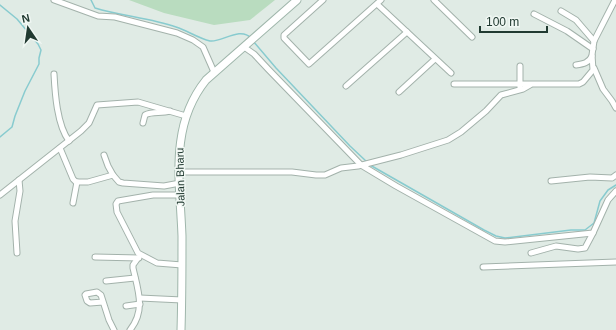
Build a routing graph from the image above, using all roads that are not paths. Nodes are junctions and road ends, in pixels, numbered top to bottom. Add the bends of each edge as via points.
1 (54, 0) edge
2 (297, 0) edge
3 (323, 0) edge
4 (434, 0) edge
5 (615, 0) edge
6 (379, 2) edge
7 (561, 10) dead end
8 (534, 14) dead end
9 (407, 32) junction
10 (472, 36) dead end
11 (594, 41) junction
12 (247, 45) junction
13 (593, 48) junction
14 (592, 55) junction
15 (435, 59) junction
16 (576, 65) dead end
17 (520, 66) dead end
18 (594, 68) junction
19 (214, 72) junction
20 (450, 73) dead end
21 (54, 74) dead end
22 (454, 84) dead end
23 (346, 86) dead end
24 (520, 86) junction
25 (399, 92) dead end
26 (616, 108) edge
27 (171, 111) junction
28 (186, 116) junction
29 (143, 122) dead end
30 (69, 141) junction
31 (60, 148) junction
32 (104, 155) dead end
33 (366, 164) junction
34 (179, 172) junction
35 (113, 175) junction
36 (616, 175) edge
37 (19, 180) junction
38 (551, 181) dead end
39 (77, 182) junction
40 (180, 183) junction
41 (616, 191) edge
42 (0, 195) edge
43 (181, 195) junction
44 (73, 204) dead end
45 (593, 233) junction
46 (17, 253) dead end
47 (531, 253) dead end
48 (144, 256) junction
49 (96, 257) dead end
50 (138, 258) junction
51 (616, 262) edge
52 (182, 265) junction
53 (483, 267) dead end
54 (135, 278) junction
55 (106, 281) dead end
56 (140, 298) junction
57 (182, 300) junction
58 (102, 302) dead end
59 (140, 304) junction
60 (126, 306) dead end
61 (114, 330) edge
62 (130, 330) edge
63 (181, 330) edge

1 - 19 street via 98,16 116,17 177,33 193,40 202,47
2 - 12 main road, Jalan Bharu
3 - 6 street via 284,35 309,64
4 - 10 street
5 - 11 street
6 - 9 street
7 - 11 street via 576,20
8 - 13 street
9 - 15 street
9 - 23 street
11 - 13 street
12 - 19 main road, Jalan Bharu
12 - 33 street via 268,69
13 - 14 street
14 - 16 street via 589,61
14 - 18 street
15 - 20 street
15 - 25 street
17 - 24 street
18 - 24 street via 579,84
18 - 26 street via 603,89
19 - 28 main road, Jalan Bharu via 197,91
21 - 30 street via 56,102 63,131
22 - 24 street
24 - 33 street via 501,95 476,120 448,140
27 - 28 street
27 - 29 street via 149,113 145,115
27 - 30 street via 133,102 99,104 87,125
28 - 34 main road, Jalan Bharu via 180,142
30 - 31 street
31 - 37 street
31 - 39 street via 73,179
32 - 35 street
33 - 34 street via 341,168 321,175 292,172
33 - 45 street via 402,190 495,241
34 - 40 main road, Jalan Bharu
35 - 39 street via 88,182
35 - 40 street via 123,184 164,186
36 - 38 street via 612,178 590,176
37 - 42 street
37 - 46 street via 20,191 15,221
39 - 44 street
40 - 43 main road, Jalan Bharu
41 - 45 street via 608,200
43 - 48 street via 153,195 117,202 118,212 136,251
43 - 52 main road, Jalan Bharu
45 - 47 street via 585,248 556,246
48 - 50 street
48 - 52 street via 161,264
49 - 50 street
50 - 54 street via 133,265
51 - 53 street
52 - 57 main road, Jalan Bharu
54 - 55 street
54 - 56 street
56 - 57 street
56 - 59 street
57 - 63 main road, Jalan Bharu
58 - 61 street
59 - 60 street
59 - 62 street via 136,321

